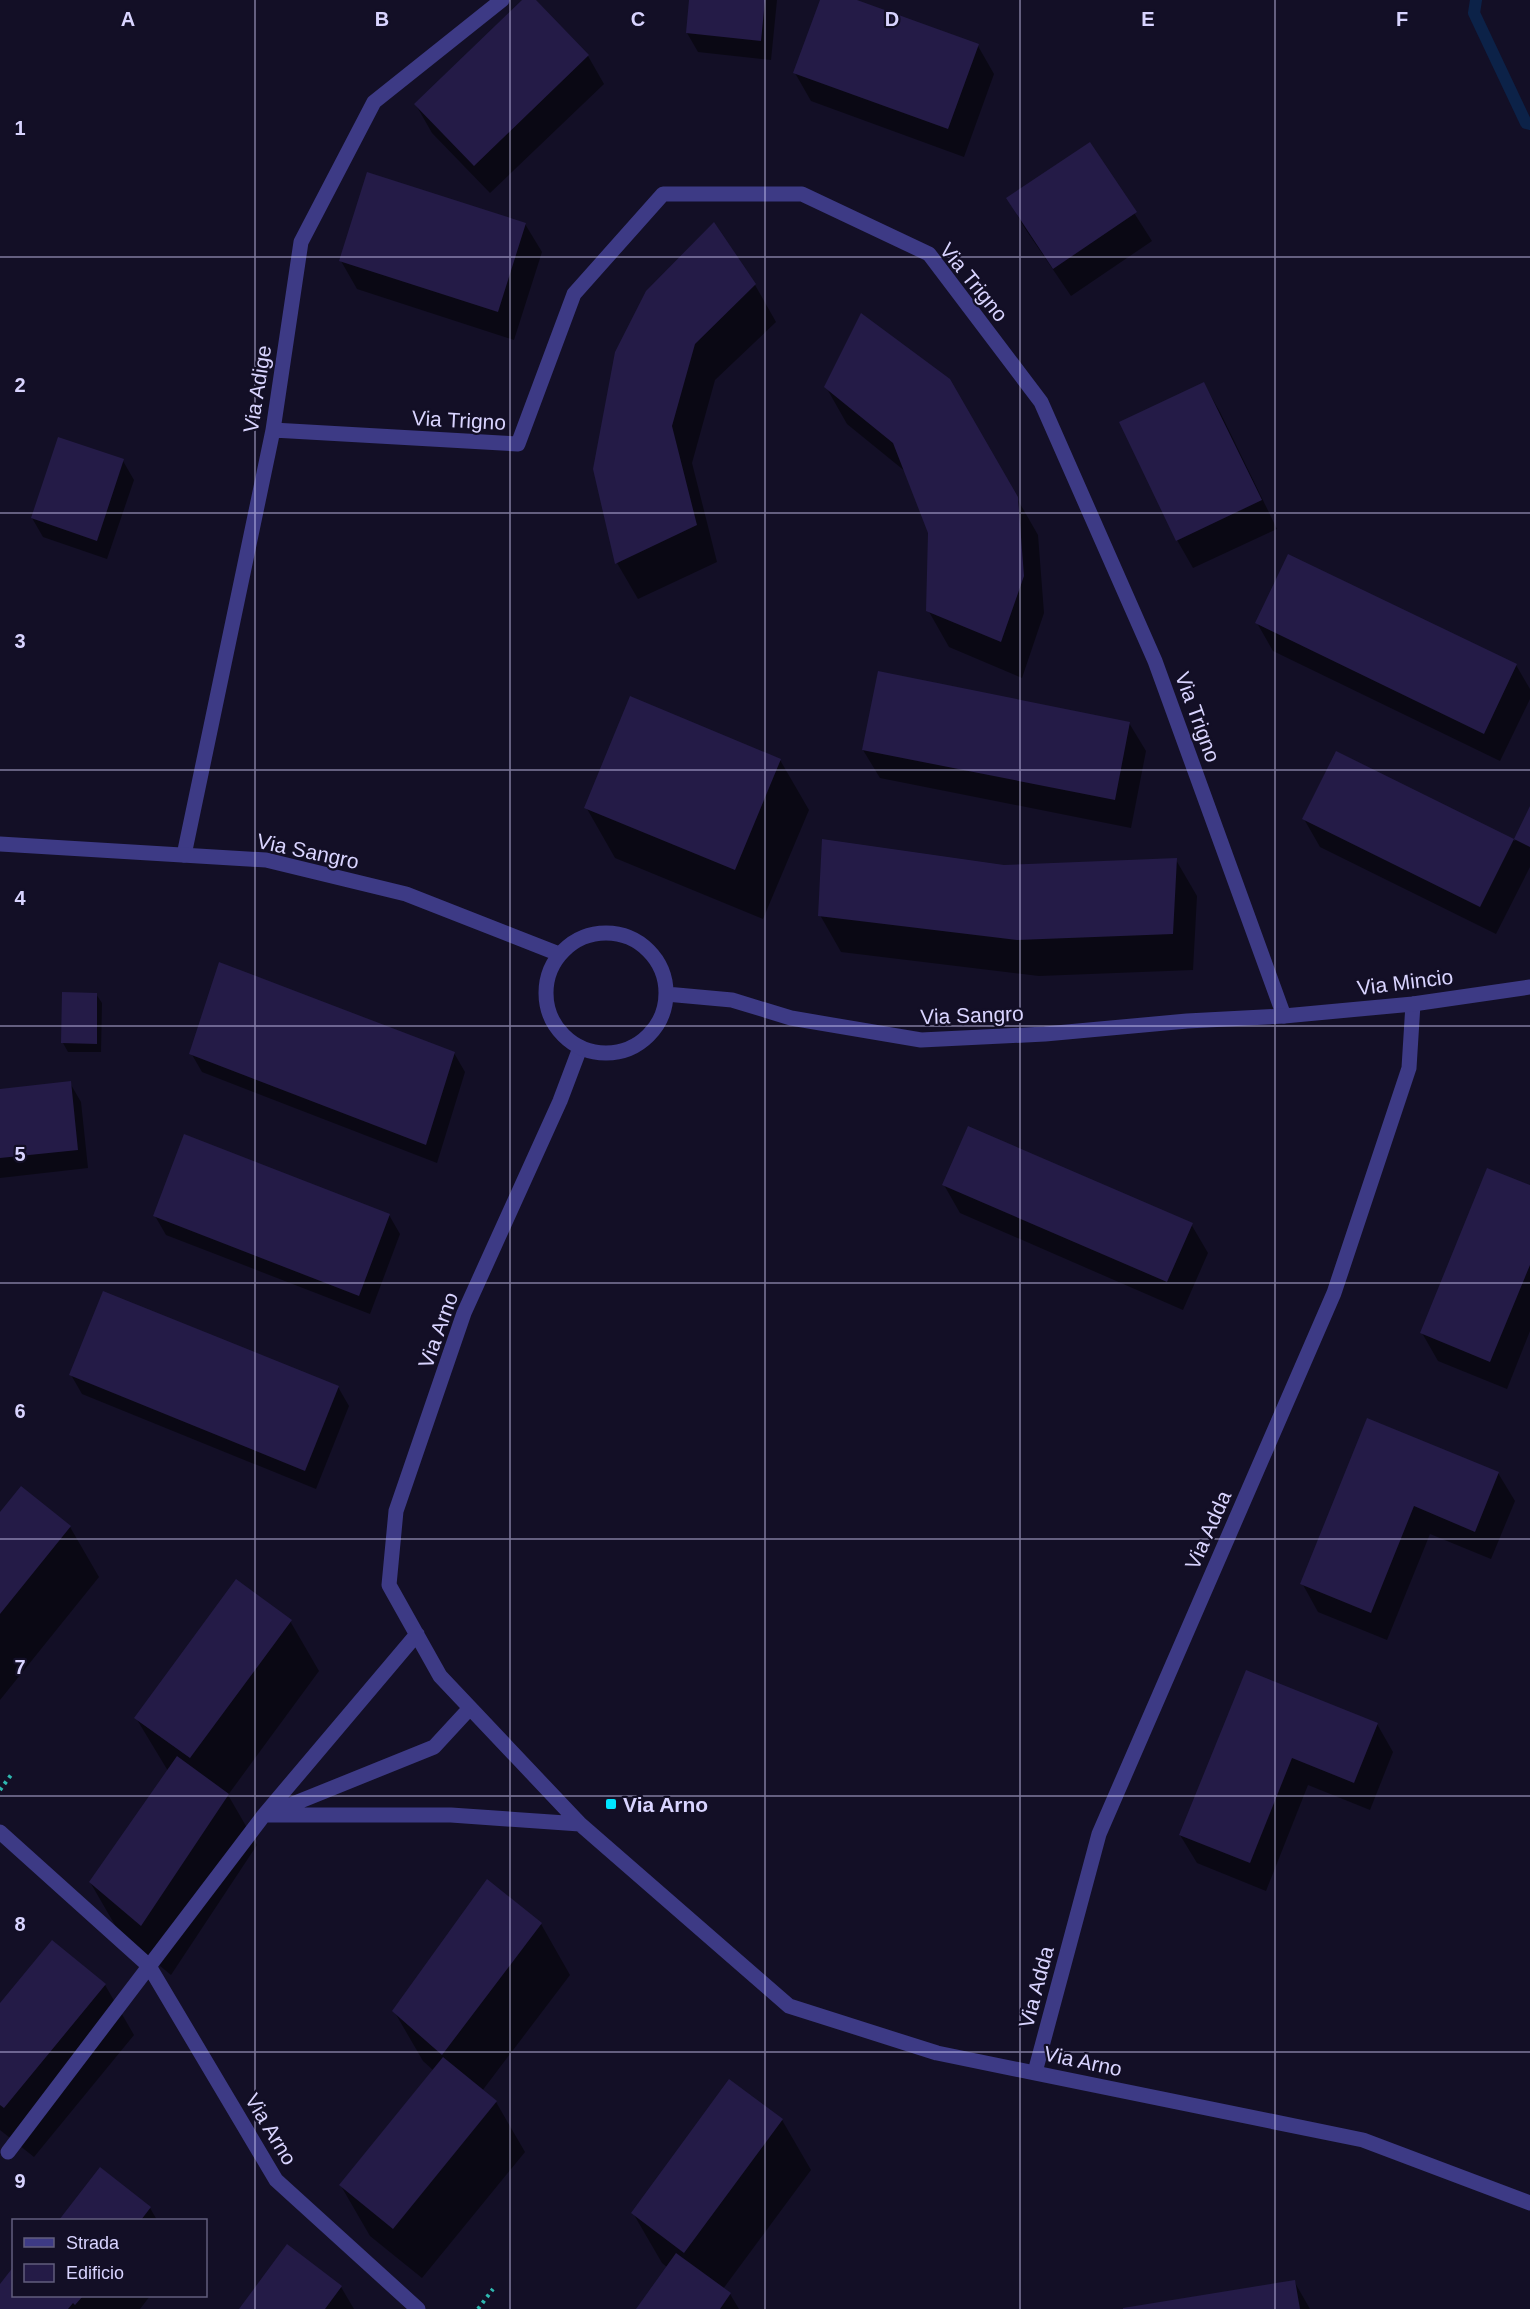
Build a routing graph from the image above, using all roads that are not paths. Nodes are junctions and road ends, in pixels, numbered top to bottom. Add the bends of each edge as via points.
1 (502, 0) edge
2 (273, 430) junction
3 (0, 844) edge
4 (184, 855) junction
5 (559, 954) junction
6 (1530, 987) edge
7 (666, 994) junction
8 (1413, 1004) junction
9 (1284, 1016) junction
10 (580, 1048) junction
11 (417, 1634) junction
12 (470, 1708) junction
13 (264, 1815) junction
14 (580, 1824) junction
15 (0, 1832) edge
16 (149, 1966) junction
17 (1035, 2072) junction
18 (8, 2152) dead end
19 (1530, 2203) edge
20 (418, 2309) edge

1 - 2 street, Via Adige via 374,102 301,242
2 - 4 street, Via Adige
2 - 9 street, Via Trigno via 518,444 574,294 663,194 802,194 928,254 1041,402 1155,662
3 - 4 street, Via Sangro
4 - 5 street, Via Sangro via 266,860 406,894
5 - 7 street via 578,939 593,934 624,935 651,952 662,972
5 - 10 street via 547,978 547,1007 564,1036
6 - 8 street, Via Mincio
7 - 9 street, Via Sangro via 732,1000 791,1018 921,1040
7 - 10 street via 657,1026 633,1047 603,1053
8 - 9 street, Via Mincio
8 - 17 street, Via Adda via 1409,1068 1334,1293 1099,1834
10 - 11 street, Via Arno via 464,1313 396,1511 389,1584
11 - 12 street, Via Arno via 440,1676
11 - 13 street
12 - 13 street via 434,1747
12 - 14 street, Via Arno
13 - 14 street via 451,1815
13 - 16 street
14 - 17 street, Via Arno via 789,2006 937,2053
15 - 16 street, Via Arno
16 - 18 street
16 - 20 street, Via Arno via 276,2180
17 - 19 street, Via Arno via 1363,2140

